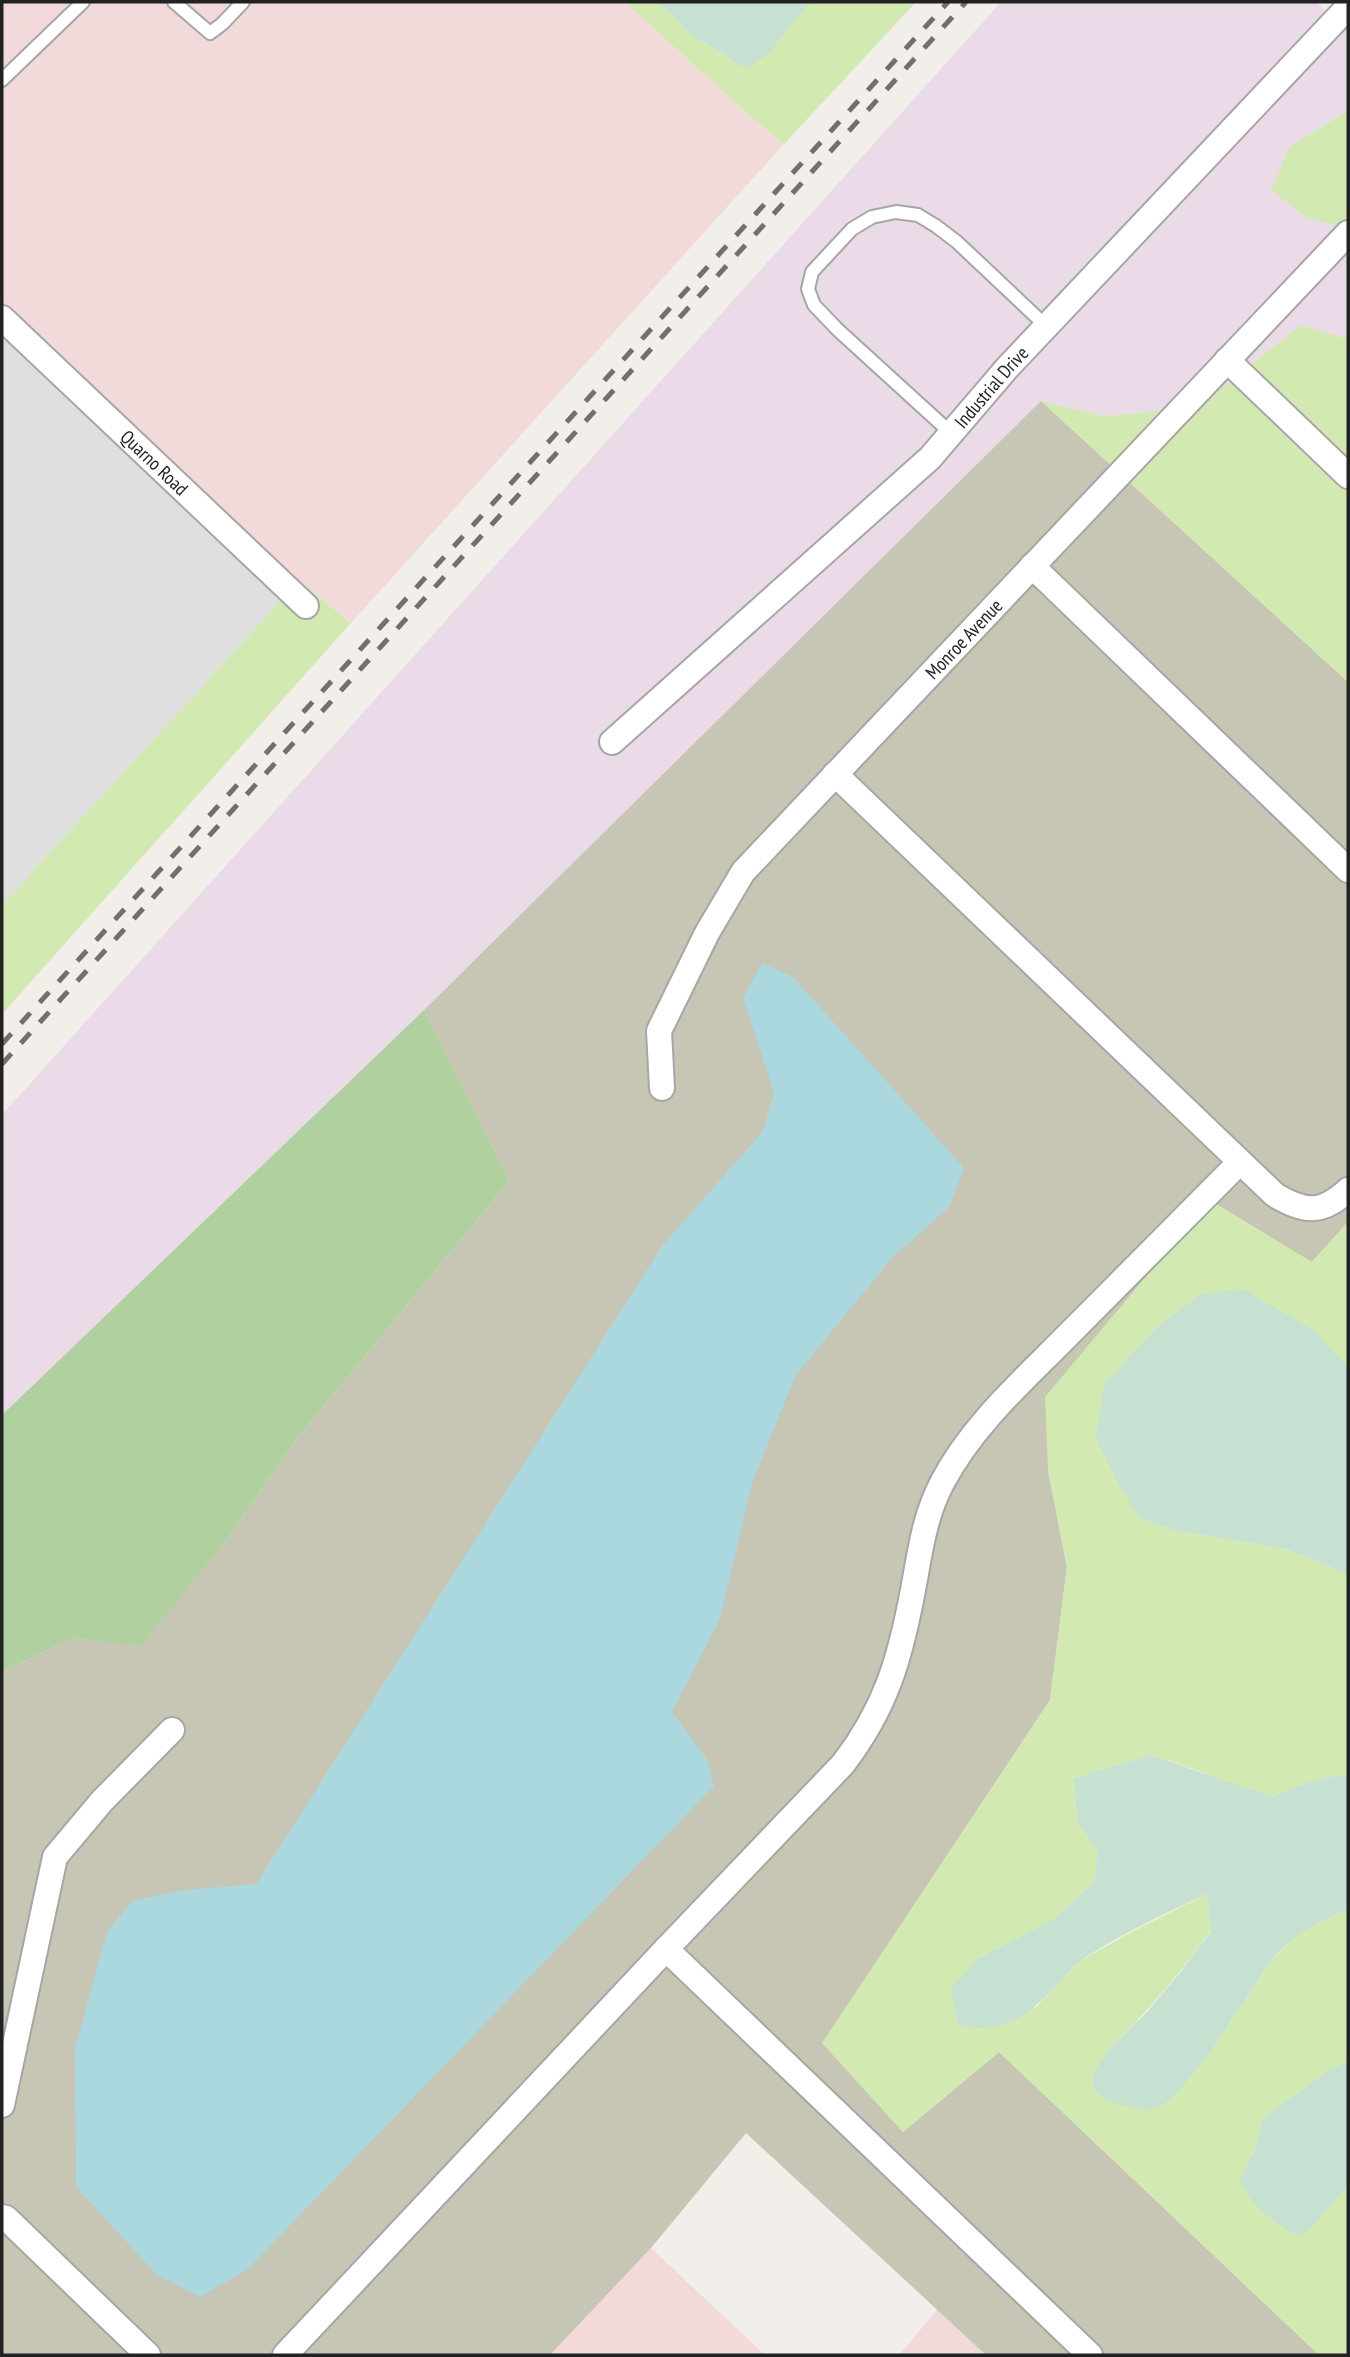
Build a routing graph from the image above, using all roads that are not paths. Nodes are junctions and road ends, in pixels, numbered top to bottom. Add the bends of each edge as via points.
1 (83, 2) edge
2 (174, 2) edge
3 (243, 2) edge
4 (1348, 7) edge
5 (2, 80) edge
6 (1348, 233) edge
7 (2, 318) edge
8 (1046, 326) junction
9 (1227, 360) junction
10 (951, 433) junction
11 (1348, 476) edge
12 (1032, 566) junction
13 (306, 606) dead end
14 (612, 742) dead end
15 (835, 774) junction
16 (1348, 870) edge
17 (662, 1088) dead end
18 (1239, 1163) junction
19 (1348, 1190) edge
20 (172, 1730) dead end
21 (666, 1949) junction
22 (2, 2105) edge
23 (2, 2217) edge
24 (148, 2355) edge
25 (285, 2355) edge
26 (1090, 2355) edge

1 - 5 lane
2 - 3 lane via 210,33
4 - 8 street, Industrial Drive
6 - 9 street, Monroe Avenue
7 - 13 street, Quarno Road
8 - 10 street, Industrial Drive
8 - 10 lane via 957,243 918,215 895,212 872,217 852,229 811,272 808,289 814,305
9 - 11 street
9 - 12 street, Monroe Avenue
10 - 14 street, Industrial Drive via 920,467
12 - 15 street, Monroe Avenue
12 - 16 street
15 - 17 street, Monroe Avenue via 743,872 706,933 660,1031
15 - 18 street
18 - 19 street via 1275,1195 1303,1209 1334,1203
18 - 21 street via 1011,1393 958,1455 930,1510 895,1670 864,1736 843,1764
20 - 22 street via 55,1857
21 - 25 street
21 - 26 street
23 - 24 street

